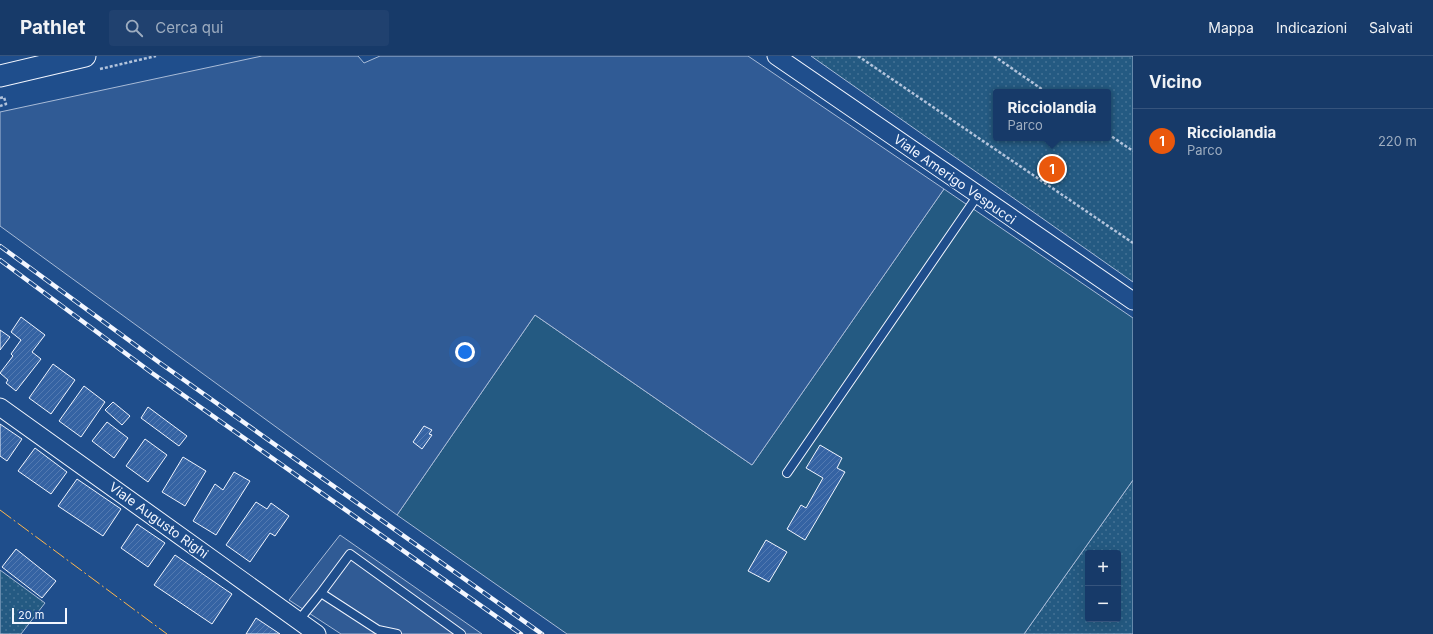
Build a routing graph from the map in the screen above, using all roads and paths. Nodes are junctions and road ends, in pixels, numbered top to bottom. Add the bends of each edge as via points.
1 (85, 56) edge
2 (776, 56) edge
3 (858, 56) edge
4 (994, 56) edge
5 (0, 76) edge
6 (1042, 89) edge
7 (0, 98) edge
8 (0, 106) edge
9 (1111, 136) edge
10 (1133, 152) edge
11 (978, 195) junction
12 (1133, 243) edge
13 (1133, 301) edge
14 (0, 407) edge
15 (787, 473) dead end
16 (321, 593) junction
17 (298, 620) junction
18 (318, 634) edge
19 (397, 634) edge
20 (460, 634) edge

1 - 5 street
2 - 11 street, Viale Amerigo Vespucci
3 - 12 path
4 - 6 path
7 - 8 path via 4,97 6,104
9 - 10 path
11 - 13 street, Viale Amerigo Vespucci
11 - 15 lane
14 - 17 street, Viale Augusto Righi
16 - 17 lane
16 - 19 lane via 378,630
16 - 20 lane via 350,554
17 - 18 street, Viale Augusto Righi

